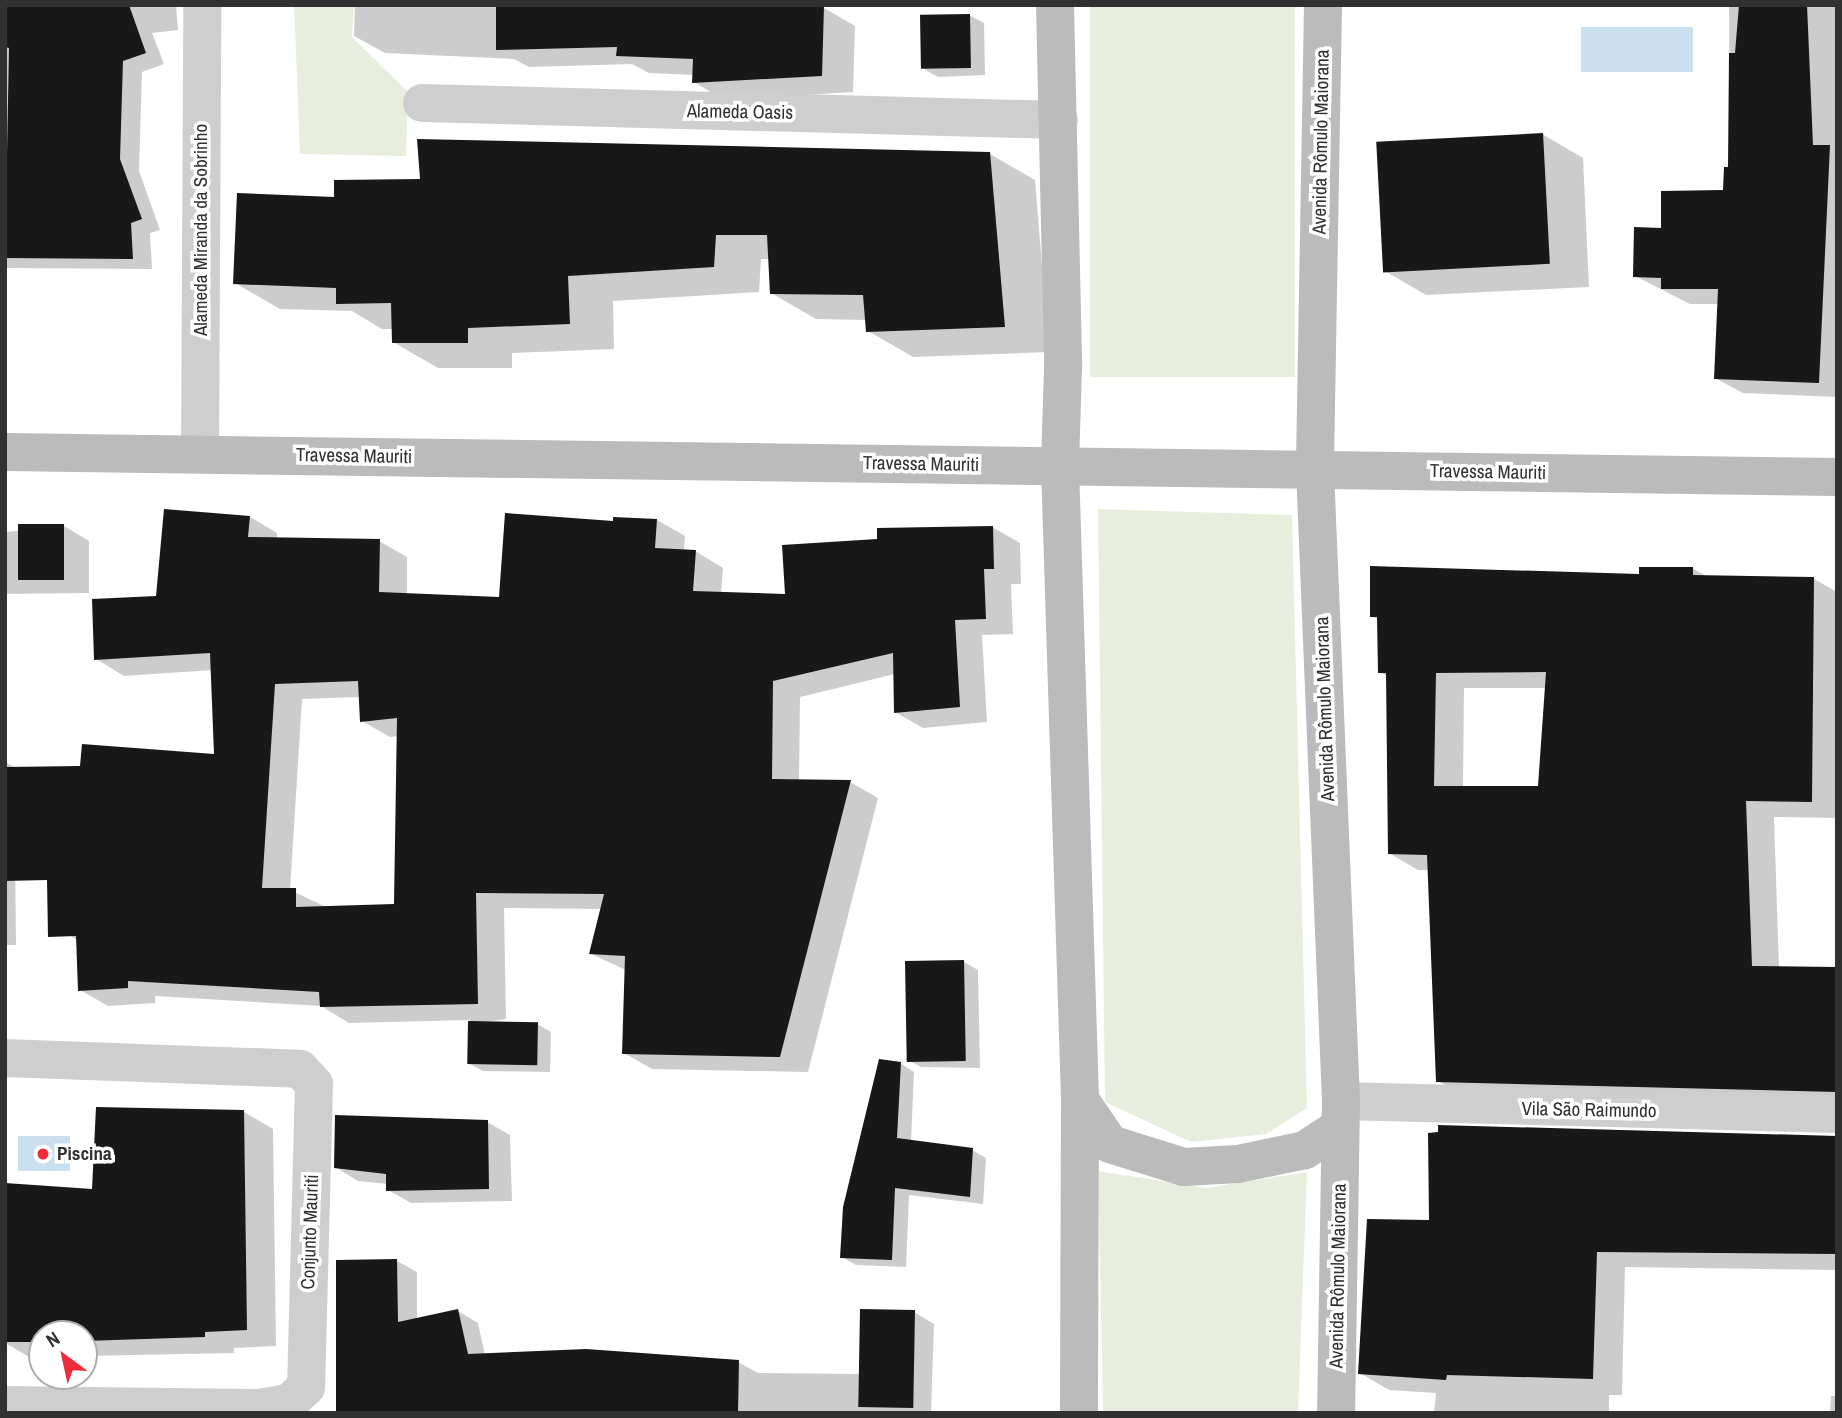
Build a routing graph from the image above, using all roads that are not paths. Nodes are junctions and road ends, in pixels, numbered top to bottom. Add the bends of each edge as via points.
1 (201, 5) edge
2 (1055, 5) edge
3 (1323, 5) edge
4 (422, 103) dead end
5 (1059, 120) junction
6 (5, 452) edge
7 (200, 454) junction
8 (1060, 466) junction
9 (1315, 470) junction
10 (1837, 477) edge
11 (5, 1058) edge
12 (1080, 1100) junction
13 (1341, 1114) junction
14 (1837, 1114) edge
15 (5, 1405) edge
16 (1079, 1413) edge
17 (1336, 1413) edge

1 - 7 street, Alameda Miranda da Sobrinho
2 - 5 street
3 - 9 street, Avenida Rômulo Maiorana
4 - 5 street, Alameda Oasis
5 - 8 street
6 - 7 street, Travessa Mauriti
7 - 8 street, Travessa Mauriti
8 - 9 street, Travessa Mauriti
8 - 12 street
9 - 10 street, Travessa Mauriti
9 - 13 street, Avenida Rômulo Maiorana
11 - 15 street, Conjunto Mauriti via 300,1069 314,1084 306,1387 289,1404 259,1408
12 - 13 street via 1110,1144 1184,1167 1238,1164 1305,1150
12 - 16 street
13 - 14 street, Vila São Raimundo
13 - 17 street, Avenida Rômulo Maiorana

